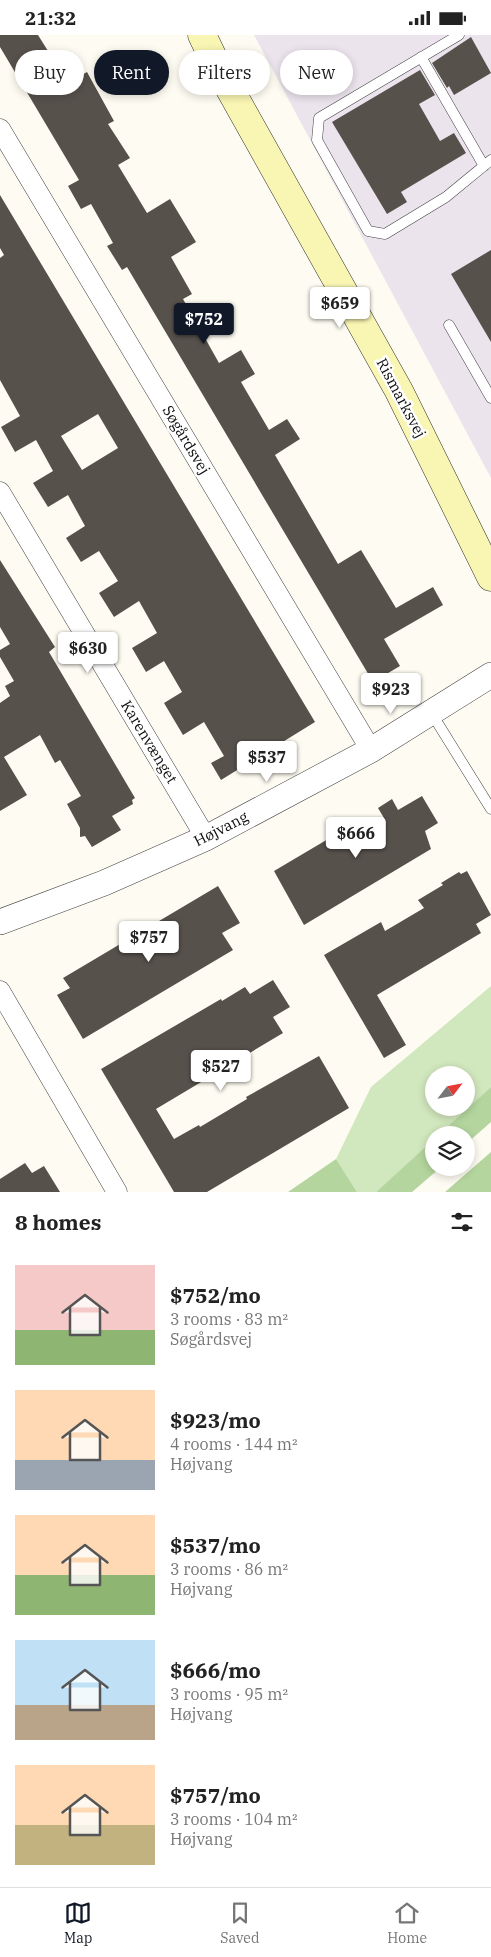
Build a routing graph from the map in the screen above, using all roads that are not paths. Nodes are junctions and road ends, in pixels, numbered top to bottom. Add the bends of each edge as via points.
1 (195, 35) edge
2 (202, 35) edge
3 (459, 35) edge
4 (206, 50) edge
5 (209, 50) edge
6 (421, 57) junction
7 (233, 95) edge
8 (0, 129) edge
9 (487, 163) edge
10 (449, 325) dead end
11 (491, 398) edge
12 (0, 492) edge
13 (491, 577) edge
14 (491, 675) edge
15 (432, 714) junction
16 (371, 751) junction
17 (491, 809) edge
18 (206, 838) junction
19 (0, 922) edge
20 (0, 991) edge
21 (117, 1192) edge

1 - 4 main road, Rismarksvej
2 - 5 main road, Rismarksvej
3 - 6 lane
6 - 9 lane
6 - 9 lane via 319,118 318,140 368,231 385,234 446,197
7 - 13 main road, Rismarksvej via 399,391
8 - 16 street, Søgårdsvej
10 - 11 lane
12 - 18 street, Karenvænget
14 - 15 street, Højvang
15 - 16 street, Højvang
15 - 17 lane
16 - 18 street, Højvang
18 - 19 street, Højvang via 104,883
20 - 21 street

